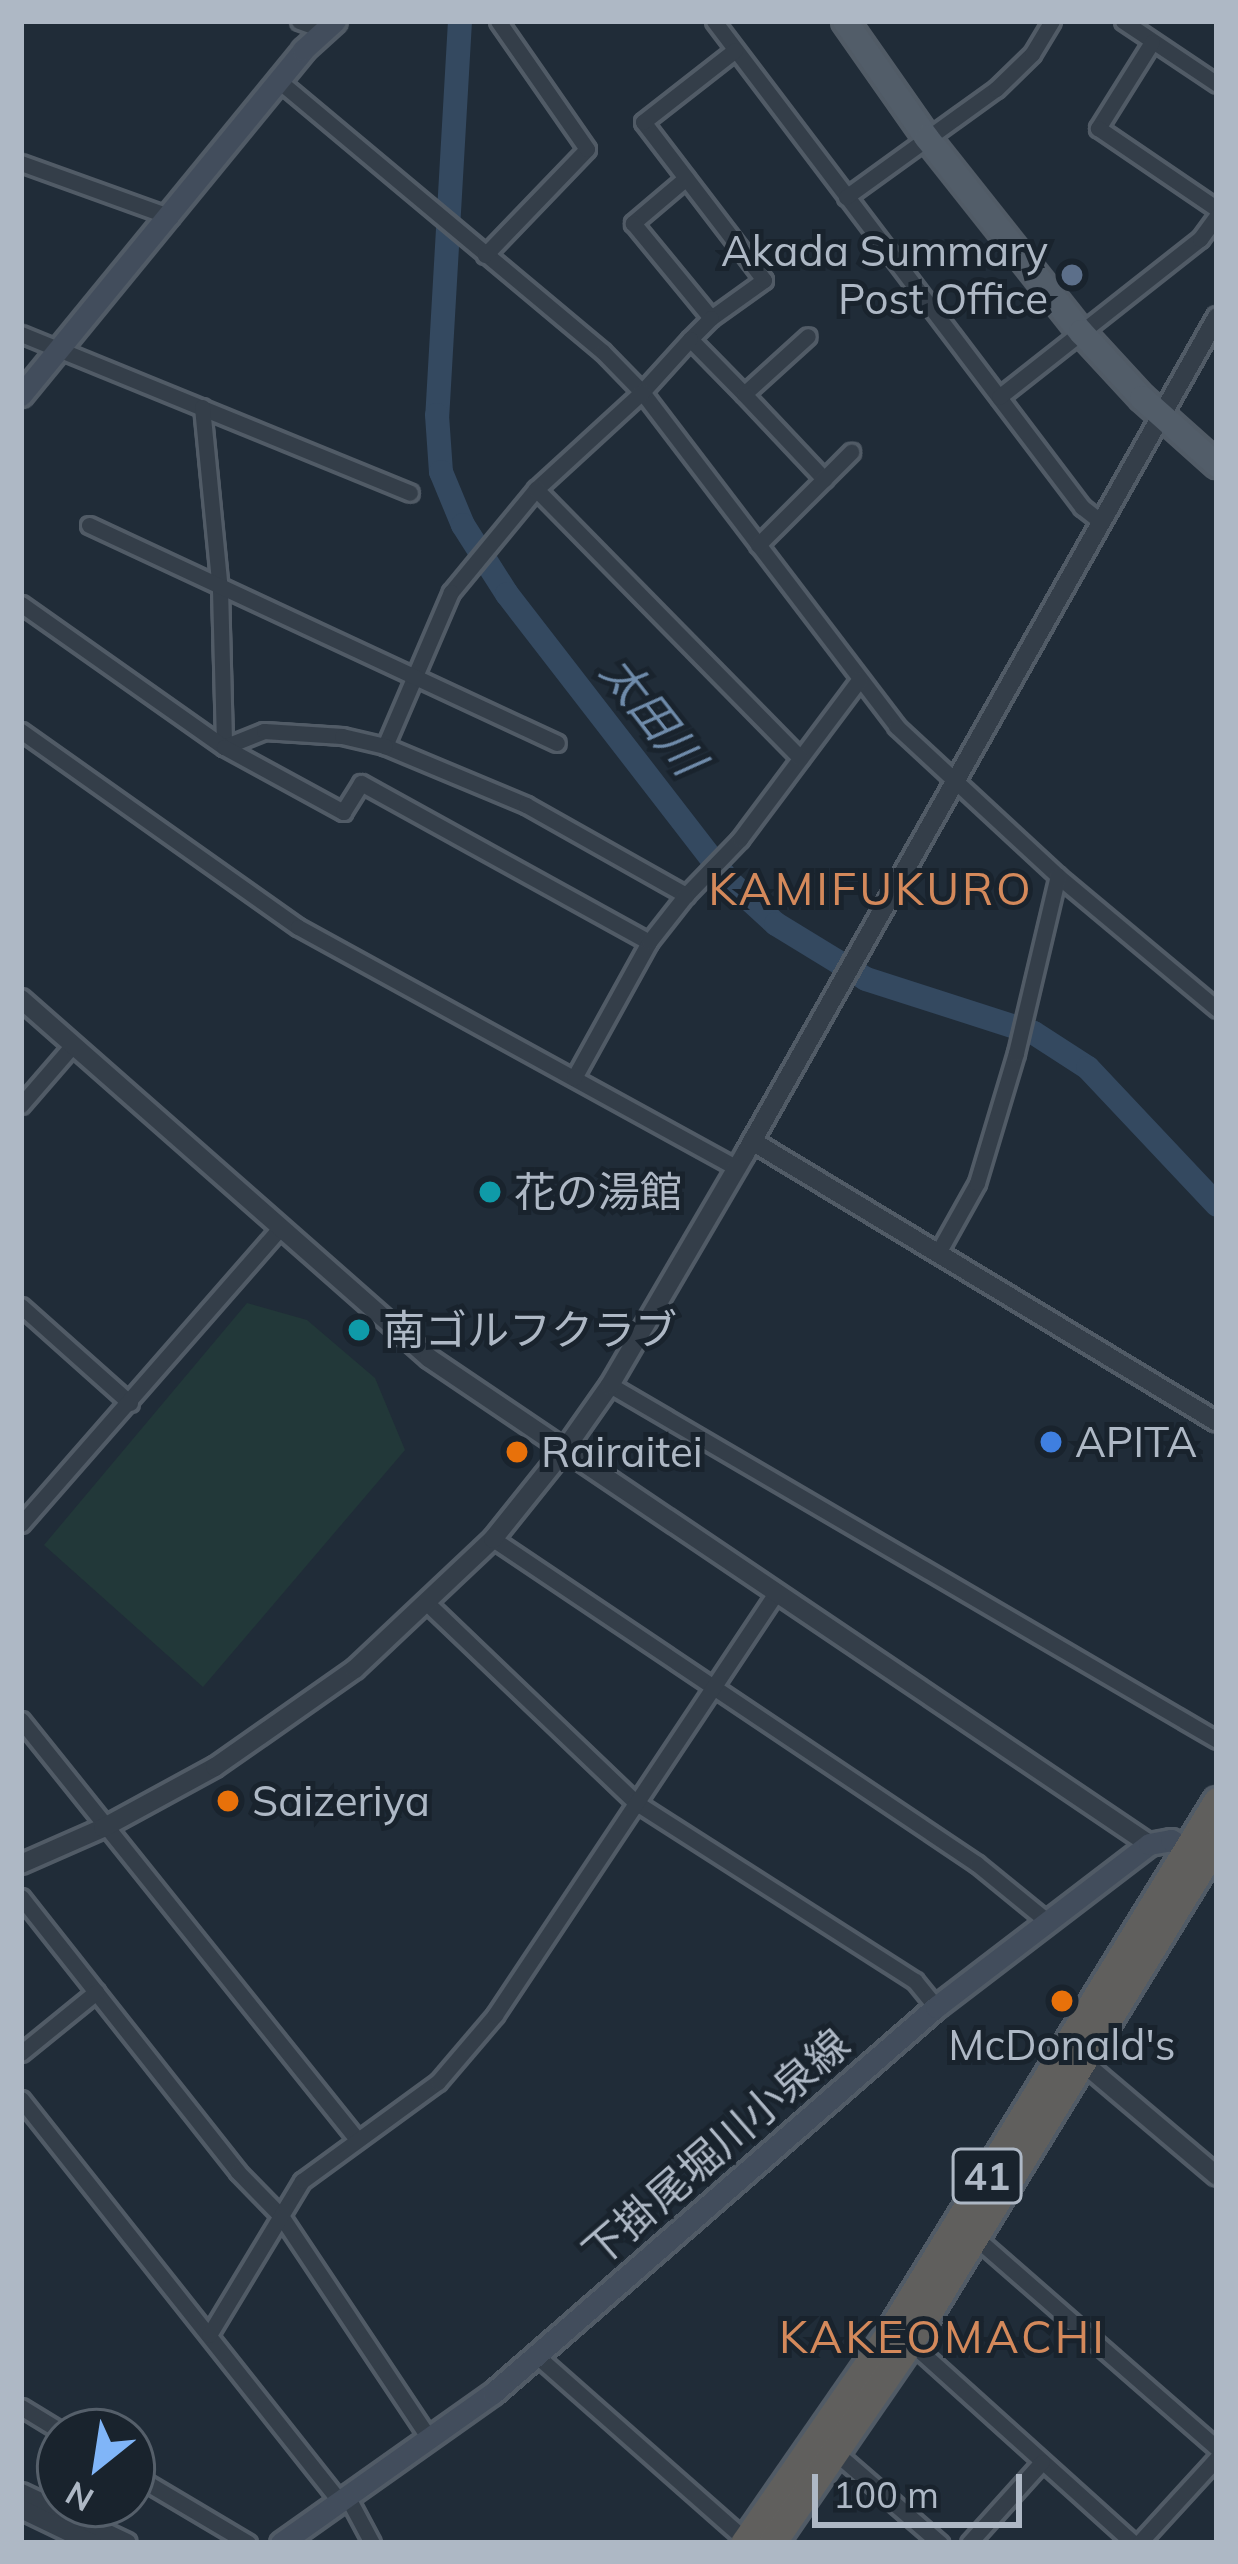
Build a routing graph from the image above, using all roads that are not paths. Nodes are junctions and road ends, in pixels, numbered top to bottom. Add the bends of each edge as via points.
1 (299, 21) edge
2 (498, 21) edge
3 (714, 21) edge
4 (845, 21) edge
5 (1052, 21) edge
6 (1123, 21) edge
7 (330, 25) edge
8 (1152, 42) junction
9 (735, 50) junction
10 (279, 81) junction
11 (1217, 85) edge
12 (927, 138) junction
13 (21, 163) edge
14 (686, 178) junction
15 (846, 197) junction
16 (1217, 212) edge
17 (170, 217) junction
18 (484, 255) junction
19 (1217, 316) edge
20 (711, 318) junction
21 (1081, 332) junction
22 (21, 334) edge
23 (808, 336) dead end
24 (690, 339) junction
25 (60, 348) junction
26 (642, 392) junction
27 (744, 394) junction
28 (21, 395) edge
29 (999, 397) junction
30 (202, 407) junction
31 (1160, 415) junction
32 (851, 452) dead end
33 (1217, 465) edge
34 (824, 479) junction
35 (536, 489) junction
36 (410, 494) dead end
37 (1101, 522) junction
38 (89, 525) dead end
39 (758, 544) junction
40 (220, 589) junction
41 (21, 604) edge
42 (412, 679) junction
43 (859, 680) junction
44 (21, 731) edge
45 (557, 743) dead end
46 (385, 746) junction
47 (224, 747) junction
48 (800, 758) junction
49 (953, 782) junction
50 (1058, 876) junction
51 (686, 895) junction
52 (650, 943) junction
53 (21, 1000) edge
54 (1217, 1009) edge
55 (72, 1046) junction
56 (574, 1078) junction
57 (21, 1105) edge
58 (752, 1141) junction
59 (737, 1168) junction
60 (280, 1228) junction
61 (938, 1251) junction
62 (21, 1306) edge
63 (610, 1385) junction
64 (130, 1403) junction
65 (1217, 1422) edge
66 (565, 1449) junction
67 (21, 1524) edge
68 (493, 1539) junction
69 (776, 1593) junction
70 (428, 1604) junction
71 (713, 1687) junction
72 (21, 1720) edge
73 (1217, 1740) edge
74 (1217, 1801) edge
75 (635, 1802) junction
76 (103, 1828) junction
77 (1149, 1844) junction
78 (1207, 1856) edge
79 (21, 1864) edge
80 (21, 1897) edge
81 (1048, 1922) junction
82 (96, 1992) junction
83 (936, 2008) junction
84 (21, 2054) edge
85 (1074, 2055) junction
86 (21, 2099) edge
87 (356, 2138) junction
88 (1217, 2176) edge
89 (281, 2216) junction
90 (976, 2238) junction
91 (209, 2335) junction
92 (910, 2342) junction
93 (538, 2356) junction
94 (430, 2440) junction
95 (1217, 2448) edge
96 (836, 2453) junction
97 (1217, 2458) edge
98 (1042, 2462) junction
99 (156, 2488) edge
100 (21, 2493) edge
101 (345, 2501) junction
102 (21, 2509) edge
103 (754, 2542) edge
104 (92, 2543) edge
105 (127, 2543) edge
106 (248, 2543) edge
107 (281, 2543) edge
108 (372, 2543) edge
109 (940, 2543) edge
110 (969, 2543) edge
111 (1136, 2543) edge

1 - 7 street
2 - 18 street via 587,148
3 - 9 street
4 - 12 main road
5 - 12 street via 996,89
6 - 8 street
7 - 10 main road
8 - 11 street
8 - 16 street via 1098,128
9 - 14 street via 643,122
9 - 15 street
10 - 17 main road
10 - 18 street
12 - 15 street
12 - 21 main road
13 - 17 street
14 - 20 street via 633,223
14 - 20 street via 764,280
15 - 29 street
16 - 21 street via 1200,239
17 - 25 main road
18 - 26 street
19 - 31 street
20 - 24 street
21 - 29 street
21 - 31 main road
22 - 25 street
23 - 27 street
24 - 26 street
24 - 27 street
25 - 28 main road
25 - 30 street
26 - 35 street
26 - 39 street
27 - 34 street
29 - 37 street
30 - 36 street
30 - 40 street
31 - 33 main road
31 - 37 street
32 - 34 street
34 - 39 street
35 - 42 street via 451,592
35 - 48 street
37 - 49 street
38 - 40 street
39 - 43 street
40 - 42 street
40 - 47 street
41 - 47 street
42 - 45 street
42 - 46 street
43 - 48 street
43 - 49 street
44 - 56 street via 298,927
46 - 47 street via 264,731
46 - 51 street via 544,814
47 - 52 street via 343,812 361,783
48 - 51 street
49 - 50 street
49 - 58 street
50 - 54 street
50 - 61 street via 976,1183
51 - 52 street
52 - 56 street
53 - 55 street
55 - 57 street
55 - 60 street
56 - 59 street
58 - 59 street
58 - 61 street
59 - 63 street
60 - 64 street
60 - 66 street via 429,1358
61 - 65 street
62 - 64 street
63 - 66 street
63 - 73 street
64 - 67 street
66 - 68 street
66 - 69 street
68 - 70 street
68 - 71 street
69 - 71 street
69 - 77 street
70 - 75 street
70 - 76 street via 279,1726
71 - 75 street
71 - 81 street via 977,1864
72 - 76 street
74 - 78 highway, 41
75 - 83 street via 915,1981
75 - 87 street via 471,2045 438,2082
76 - 79 street
76 - 87 street
77 - 78 main road via 1171,1840
77 - 81 main road, 下掛尾堀川小泉線
78 - 85 highway, 41
80 - 82 street
81 - 83 main road, 下掛尾堀川小泉線
82 - 84 street
82 - 89 street
83 - 93 main road, 下掛尾堀川小泉線
85 - 88 street
85 - 90 highway, 41
85 - 103 highway, 41
86 - 91 street
87 - 89 street via 302,2181
89 - 91 street
89 - 94 street
90 - 92 highway, 41
90 - 95 street
91 - 101 street
92 - 96 highway, 41
92 - 98 street
93 - 94 main road, 下掛尾堀川小泉線
93 - 103 street
94 - 101 main road, 下掛尾堀川小泉線
96 - 103 highway, 41
96 - 109 street
97 - 111 street
98 - 110 street
98 - 111 street
99 - 106 street
100 - 105 street
101 - 107 main road, 下掛尾堀川小泉線
101 - 108 street
102 - 104 street

